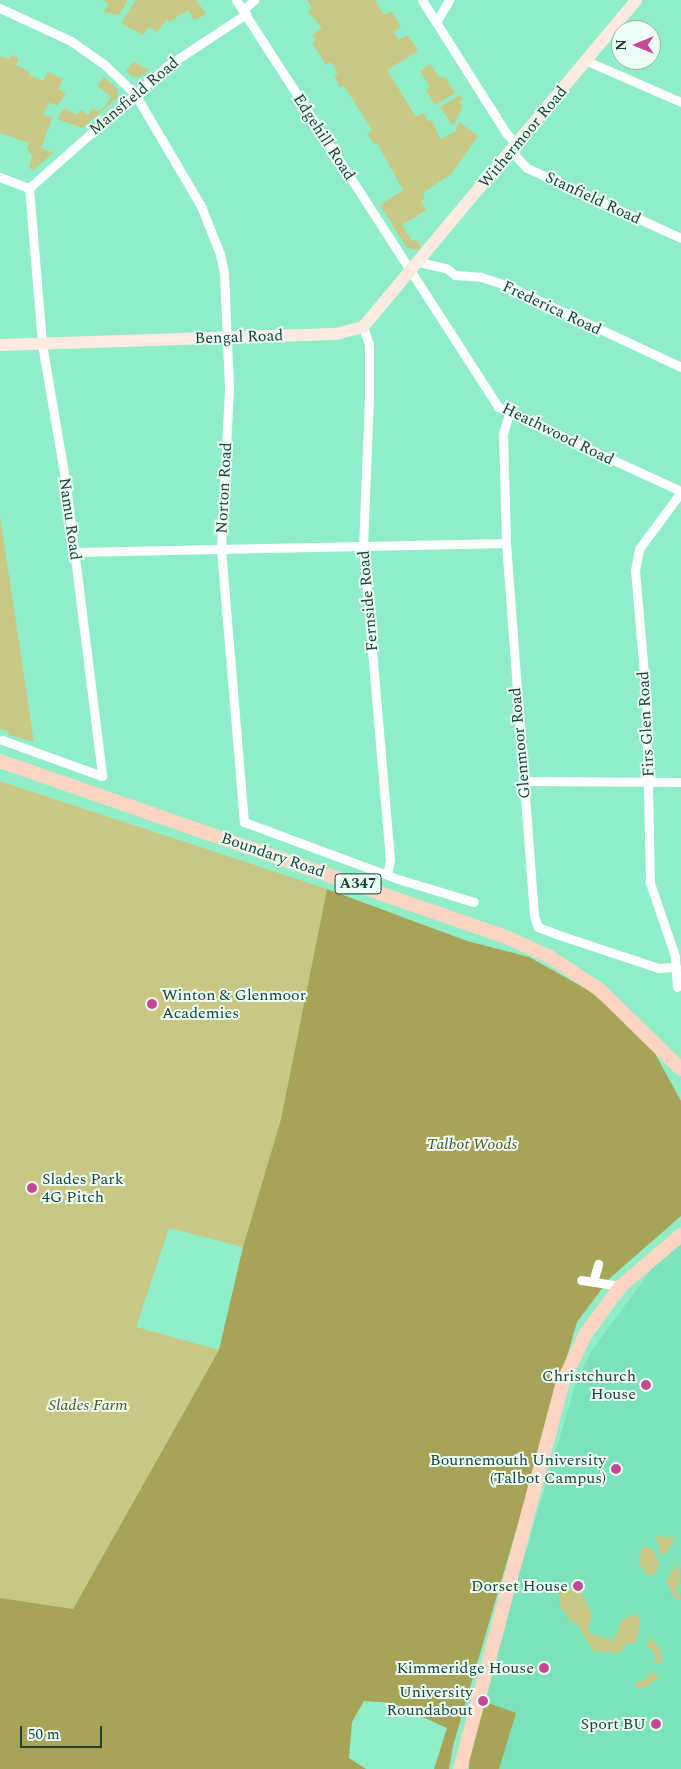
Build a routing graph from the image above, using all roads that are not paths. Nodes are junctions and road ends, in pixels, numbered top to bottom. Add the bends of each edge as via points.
1 (236, 0) edge
2 (254, 0) edge
3 (422, 0) edge
4 (449, 0) edge
5 (636, 0) edge
6 (0, 8) edge
7 (244, 12) junction
8 (436, 22) junction
9 (587, 61) junction
10 (134, 94) junction
11 (681, 102) edge
12 (514, 148) junction
13 (0, 177) edge
14 (29, 188) junction
15 (681, 238) edge
16 (419, 262) junction
17 (411, 273) junction
18 (363, 327) junction
19 (227, 338) junction
20 (42, 344) junction
21 (0, 345) edge
22 (681, 367) edge
23 (509, 414) junction
24 (681, 491) edge
25 (506, 543) junction
26 (363, 545) junction
27 (221, 549) junction
28 (75, 552) junction
29 (2, 740) dead end
30 (0, 761) edge
31 (523, 781) junction
32 (681, 782) edge
33 (650, 783) junction
34 (387, 875) junction
35 (474, 902) dead end
36 (676, 967) junction
37 (677, 987) dead end
38 (681, 1069) edge
39 (680, 1235) edge
40 (598, 1264) dead end
41 (581, 1280) dead end
42 (593, 1282) junction
43 (621, 1286) junction
44 (460, 1769) edge

1 - 7 street, Edgehill Road
2 - 7 street, Mansfield Road
3 - 8 street, Stanfield Road
4 - 8 street
5 - 9 street, Withermoor Road
6 - 10 street, Norton Road via 71,41 105,66
7 - 10 street, Mansfield Road via 174,61
7 - 17 street, Edgehill Road
8 - 12 street, Stanfield Road
9 - 11 street
9 - 12 street, Withermoor Road
10 - 14 street, Mansfield Road
10 - 19 street, Norton Road via 212,229 224,273
12 - 15 street, Stanfield Road via 527,168
12 - 16 street, Withermoor Road
13 - 14 street
14 - 20 street, Namu Road
16 - 17 street, Withermoor Road
16 - 22 street, Frederica Road via 446,268 455,275 481,277 506,285
17 - 18 street
17 - 23 street, Heathwood Road via 492,398
18 - 19 street, Bengal Road via 335,334
18 - 26 street, Fernside Road via 368,344 369,398
19 - 20 street, Bengal Road
19 - 27 street, Norton Road via 229,398
20 - 21 street, Bengal Road
20 - 28 street, Namu Road
23 - 24 street, Heathwood Road
23 - 25 street, Glenmoor Road via 503,434
24 - 33 street, Firs Glen Road via 648,536 635,561
25 - 26 street
25 - 31 street, Glenmoor Road
26 - 27 street
26 - 34 street, Fernside Road via 390,860
27 - 28 street
27 - 34 street, Norton Road via 244,822
28 - 29 street, Namu Road via 102,776
30 - 38 main road, Boundary Road / A347 via 506,936 550,957 600,990
31 - 33 street
31 - 36 street, Glenmoor Road via 534,916 538,927 658,968
32 - 33 street
33 - 36 street, Firs Glen Road via 650,883
34 - 35 street, Norton Road
36 - 37 street, Firs Glen Road
39 - 43 main road
40 - 42 street
41 - 42 street
42 - 43 street
43 - 44 main road via 586,1332 563,1382

